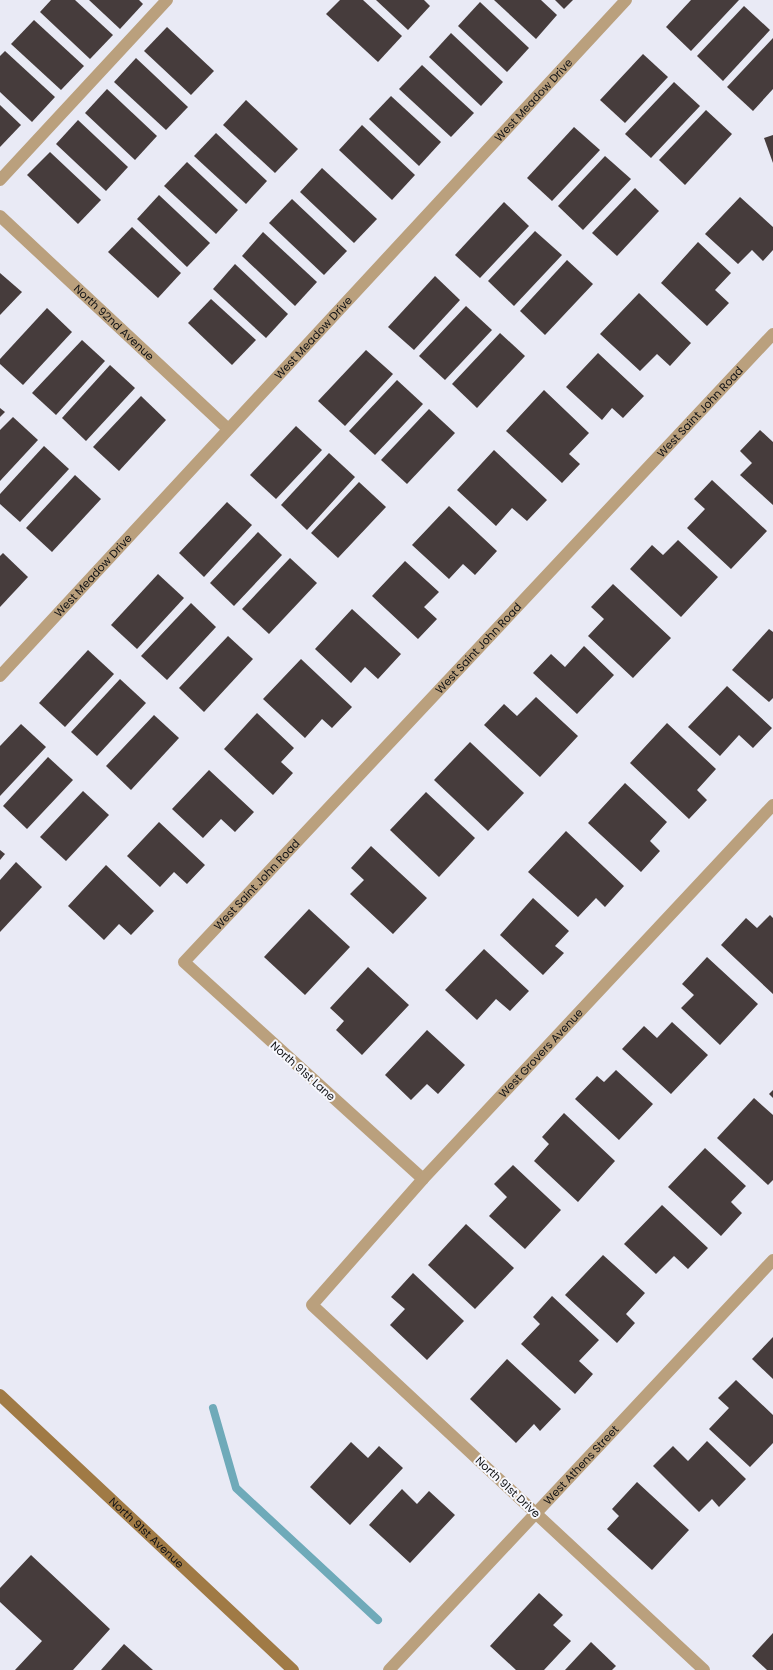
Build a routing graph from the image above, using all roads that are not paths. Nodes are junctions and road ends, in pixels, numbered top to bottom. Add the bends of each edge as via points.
1 (167, 0) edge
2 (626, 0) edge
3 (0, 180) edge
4 (0, 216) edge
5 (773, 334) edge
6 (228, 429) junction
7 (0, 676) edge
8 (773, 805) edge
9 (184, 962) joint
10 (423, 1179) junction
11 (773, 1260) edge
12 (312, 1305) joint
13 (0, 1395) edge
14 (537, 1513) junction
15 (293, 1670) edge
16 (389, 1670) edge
17 (704, 1670) edge

1 - 3 street
2 - 6 street, West Meadow Drive
4 - 6 street, North 92nd Avenue
5 - 9 street, West Saint John Road
6 - 7 street, West Meadow Drive
8 - 10 street, West Grovers Avenue
9 - 10 street, North 91st Lane
10 - 12 street, West Grovers Avenue
11 - 14 street, West Athens Street
12 - 14 street, North 91st Drive
13 - 15 main road, North 91st Avenue
14 - 16 street, West Athens Street
14 - 17 street, North 91st Drive

